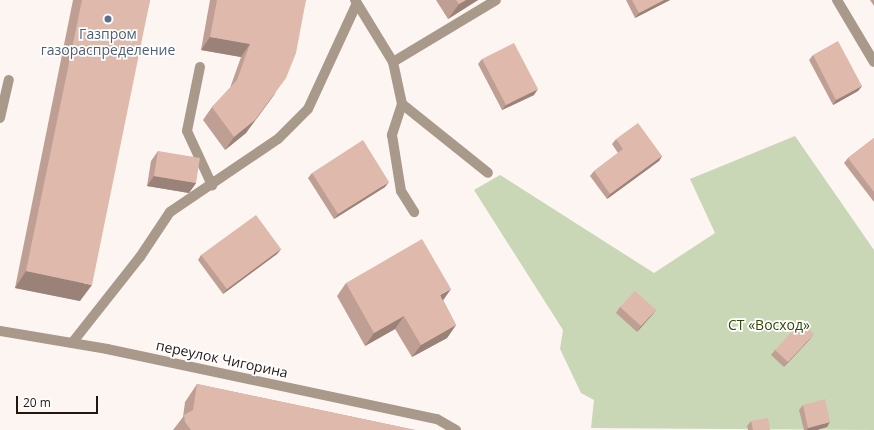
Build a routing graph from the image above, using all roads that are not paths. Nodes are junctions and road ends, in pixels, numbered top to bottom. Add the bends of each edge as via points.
1 (496, 0) edge
2 (837, 0) edge
3 (356, 3) edge
4 (393, 62) junction
5 (874, 62) edge
6 (200, 67) dead end
7 (8, 80) dead end
8 (402, 104) junction
9 (0, 118) edge
10 (488, 173) dead end
11 (212, 185) junction
12 (414, 212) dead end
13 (0, 331) edge
14 (72, 343) junction
15 (456, 430) edge

1 - 4 street
2 - 5 street
3 - 4 street
3 - 11 street via 334,59 308,109 278,139
4 - 8 street
6 - 11 street via 187,131
7 - 9 street
8 - 10 street
8 - 12 street via 392,135 401,191
11 - 14 street via 170,212 140,257
13 - 14 street, переулок Чигорина
14 - 15 street, переулок Чигорина via 438,419

